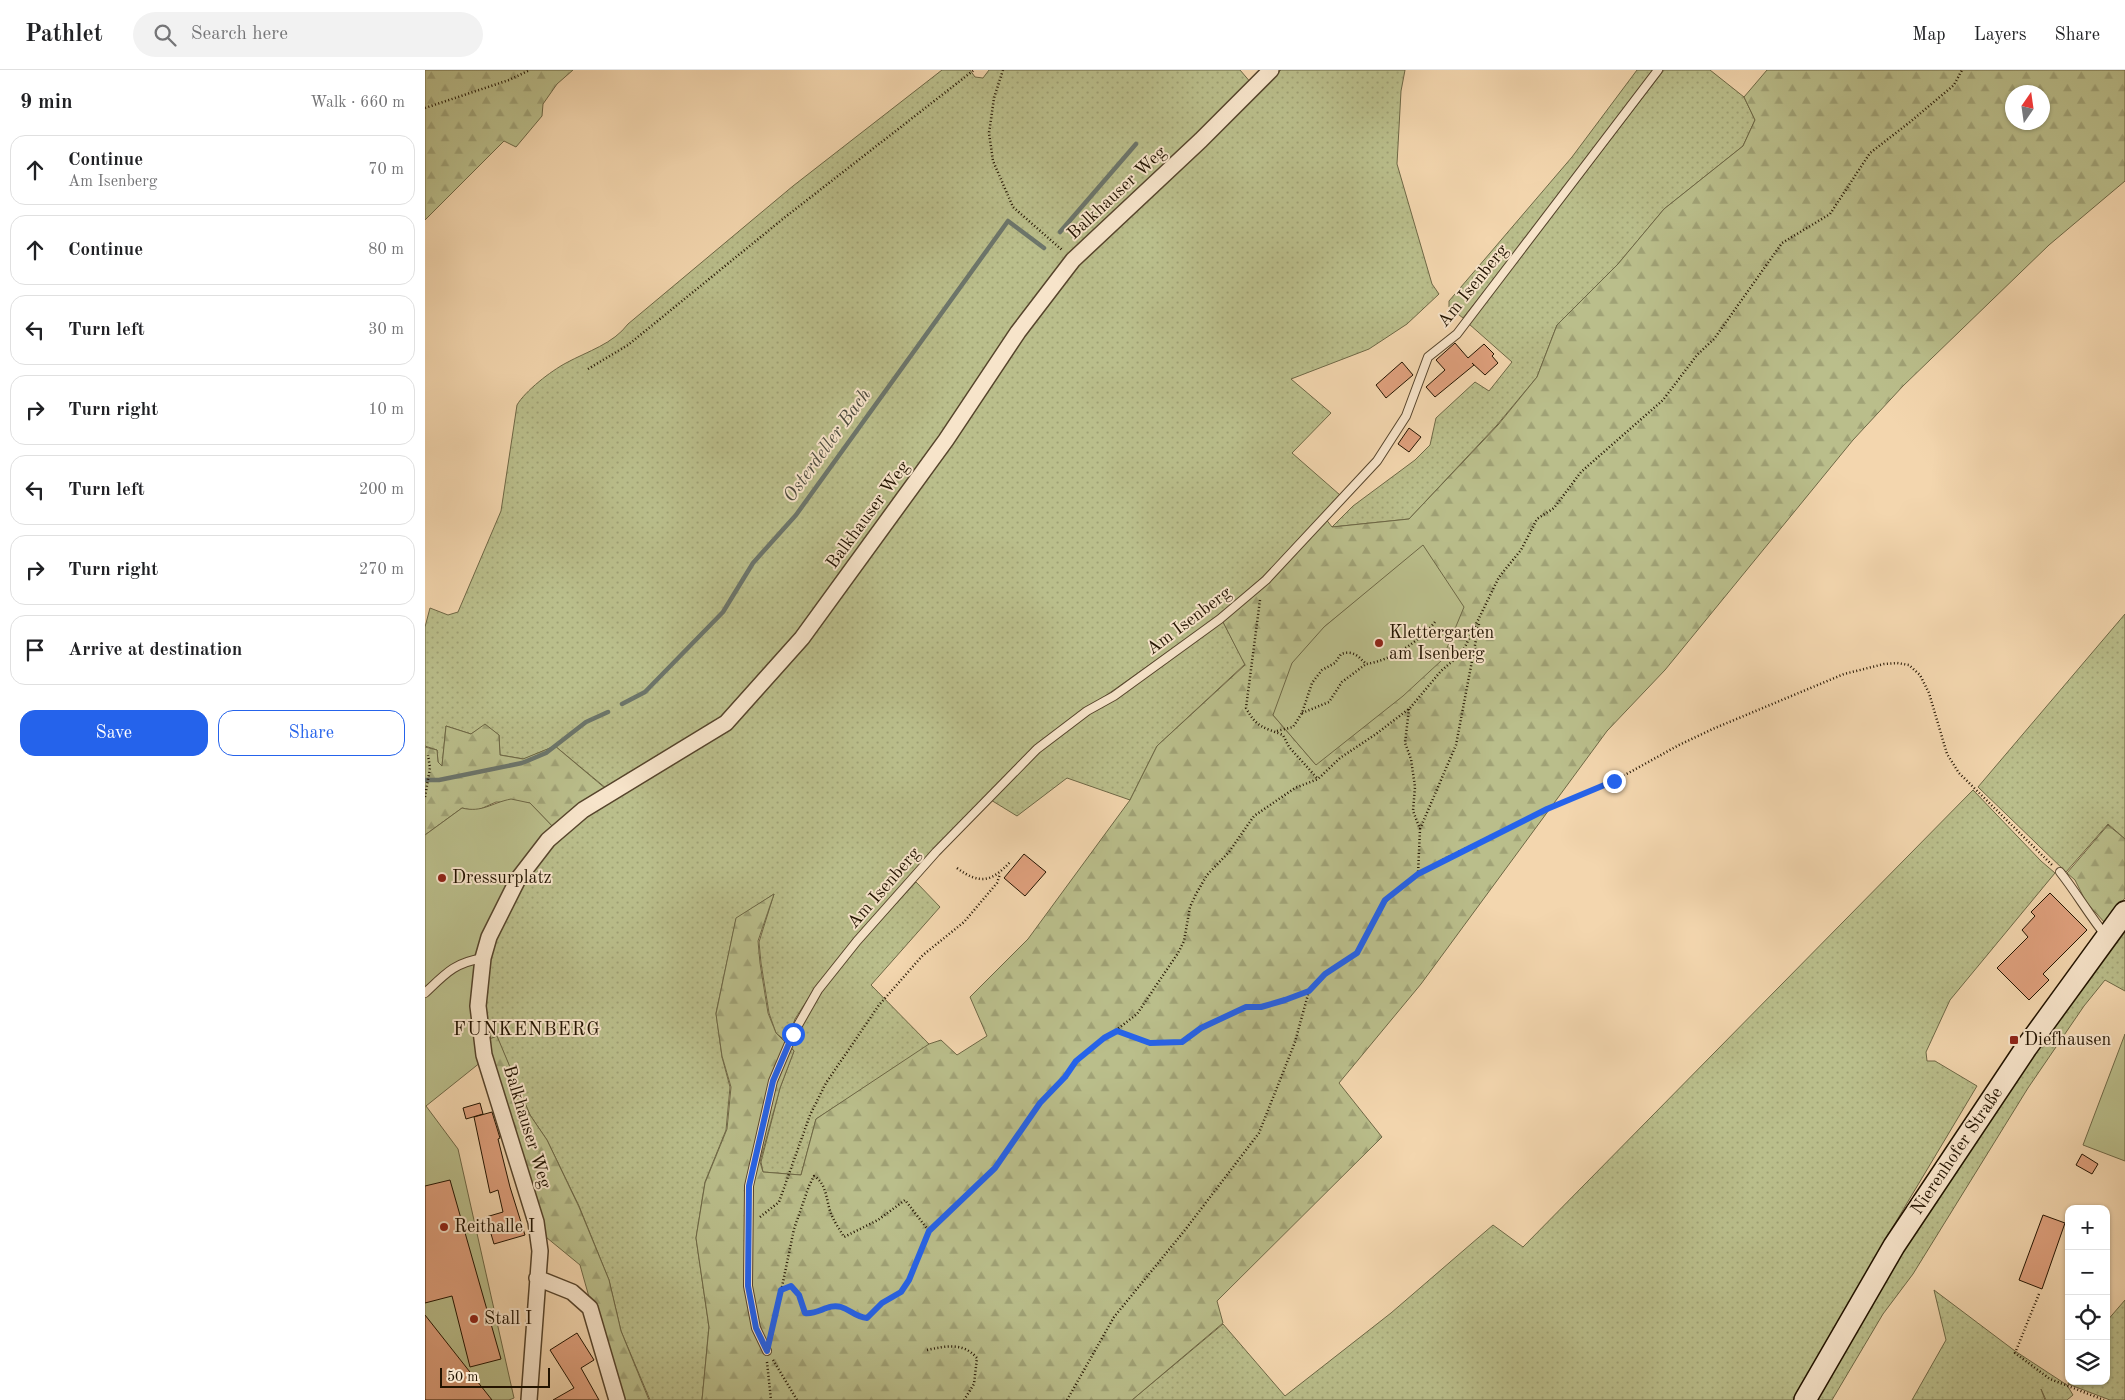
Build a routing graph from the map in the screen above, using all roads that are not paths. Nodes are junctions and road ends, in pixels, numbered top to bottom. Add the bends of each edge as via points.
1 (1271, 70) edge
2 (1658, 70) edge
3 (2060, 872) road end
4 (2125, 912) edge
5 (2106, 936) junction
6 (483, 958) junction
7 (425, 993) edge
8 (537, 1278) junction
9 (767, 1351) road end
10 (529, 1400) edge
11 (617, 1400) edge
12 (1805, 1400) edge

1 - 6 street, Balkhauser Weg via 1073,260 1018,332 946,440 802,638 726,723 583,810 548,840 503,905
2 - 9 lane, Am Isenberg via 1457,334 1428,358 1406,416 1377,462 1266,580 1220,619 1114,696 1087,711 1037,750 937,852 818,990 793,1034 773,1081 749,1186 748,1286 756,1328
3 - 5 lane
4 - 5 main road, Nierenhofer Straße
5 - 12 main road, Nierenhofer Straße via 2026,1048 1894,1246
6 - 7 lane via 464,961 453,967
6 - 8 street, Balkhauser Weg via 478,1006 484,1055 536,1222 540,1251
8 - 10 street, Balkhauser Weg
8 - 11 street via 572,1292 589,1308

